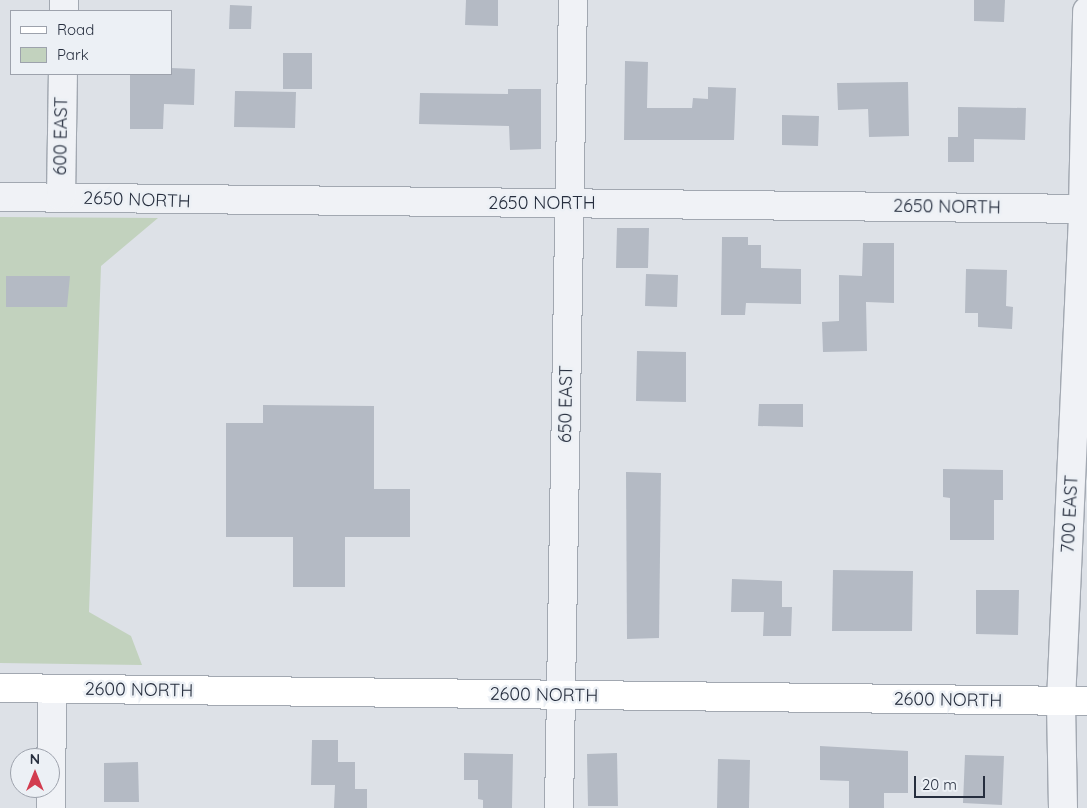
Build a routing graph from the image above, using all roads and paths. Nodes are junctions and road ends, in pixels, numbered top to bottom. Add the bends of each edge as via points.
1 (573, 0) edge
2 (1087, 11) edge
3 (62, 75) edge
4 (0, 196) edge
5 (61, 197) junction
6 (569, 202) junction
7 (1083, 209) junction
8 (0, 688) edge
9 (52, 689) junction
10 (561, 695) junction
11 (1074, 701) edge
12 (51, 808) edge
13 (559, 808) edge
14 (1063, 808) edge

1 - 6 street, 650 EAST
2 - 7 street, 700 EAST
3 - 5 street, 600 EAST
4 - 5 street, 2650 NORTH
5 - 6 street, 2650 NORTH
6 - 7 street, 2650 NORTH
6 - 10 street, 650 EAST
7 - 11 street, 700 EAST
8 - 9 main road, 2600 NORTH
9 - 10 main road, 2600 NORTH
9 - 12 street
10 - 11 main road, 2600 NORTH
10 - 13 street, 650 EAST
11 - 14 street, 700 EAST

